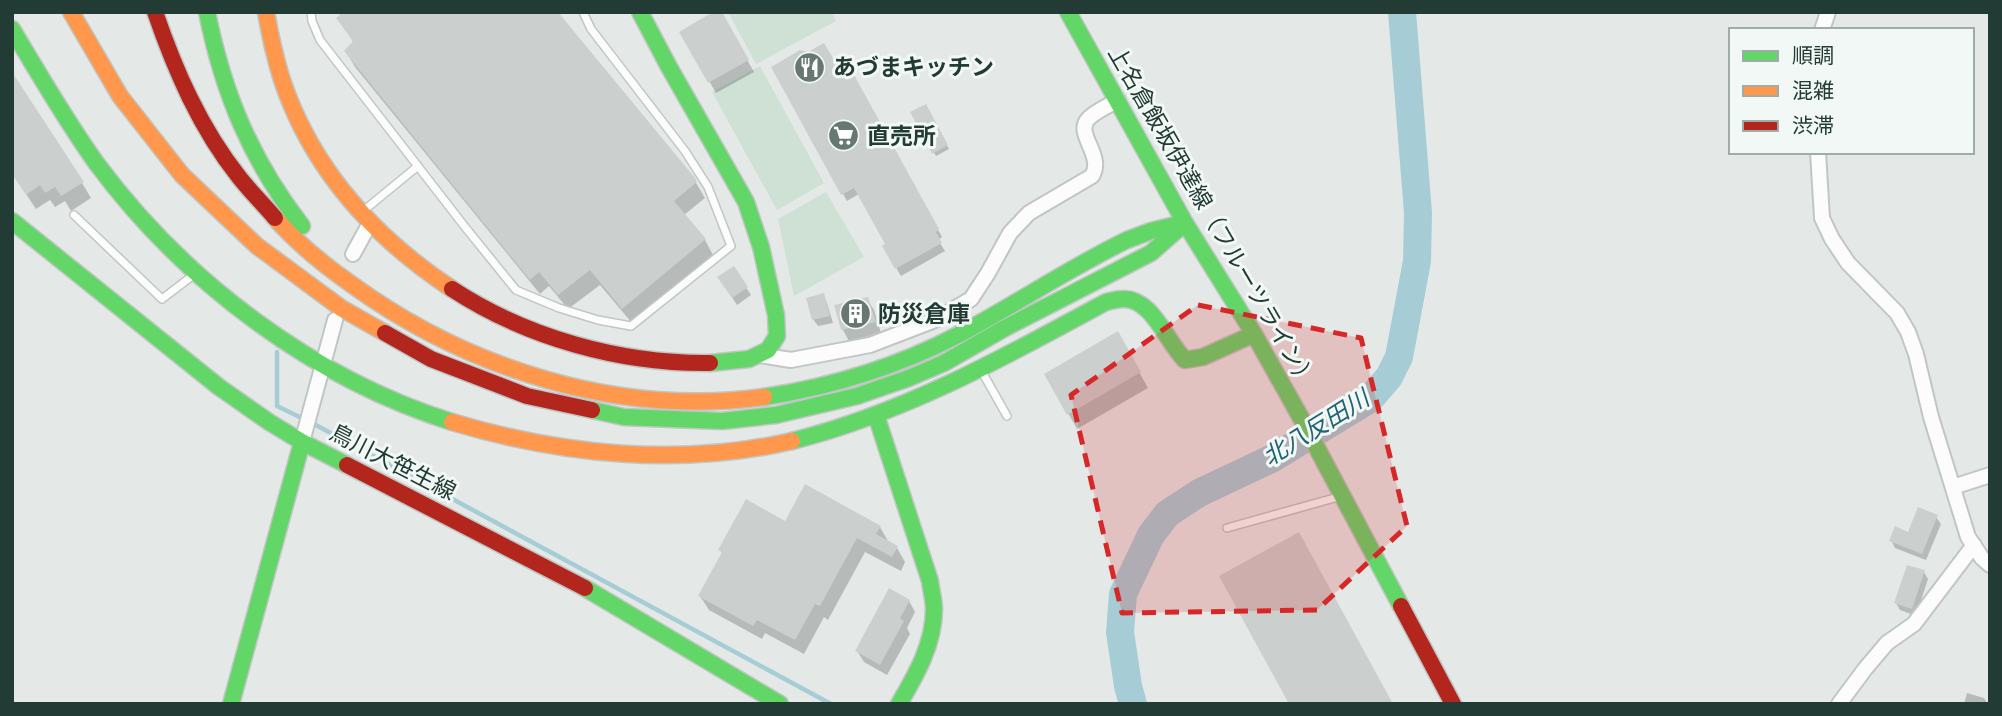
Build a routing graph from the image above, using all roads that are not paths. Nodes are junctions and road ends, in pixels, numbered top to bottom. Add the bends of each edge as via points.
1 (71, 12) edge
2 (155, 12) edge
3 (207, 12) edge
4 (267, 12) edge
5 (311, 12) edge
6 (583, 12) edge
7 (640, 12) edge
8 (1068, 12) edge
9 (13, 40) edge
10 (1118, 100) junction
11 (1818, 154) edge
12 (418, 166) junction
13 (74, 215) dead end
14 (366, 217) junction
15 (12, 220) edge
16 (1185, 223) junction
17 (265, 232) dead end
18 (353, 254) dead end
19 (196, 272) junction
20 (368, 298) junction
21 (335, 320) dead end
22 (1254, 334) junction
23 (405, 346) junction
24 (760, 355) junction
25 (323, 365) junction
26 (981, 369) junction
27 (876, 415) junction
28 (1007, 416) dead end
29 (302, 442) junction
30 (1990, 475) edge
31 (1953, 487) junction
32 (1342, 496) junction
33 (1227, 528) dead end
34 (1974, 545) junction
35 (1990, 565) edge
36 (231, 704) edge
37 (780, 704) edge
38 (899, 704) edge
39 (1453, 704) edge
40 (1839, 704) edge

1 - 23 main road via 121,97 213,206 324,298
2 - 20 main road via 189,98 238,176 297,240
3 - 20 main road via 226,89 265,176 325,254
4 - 14 main road via 296,116 317,157
5 - 12 lane via 320,40
6 - 12 lane via 708,187 732,246 631,326 598,320 516,290
7 - 24 main road via 746,202 760,240 777,336
8 - 10 main road, 上名倉飯坂伊達線（フルーツライン）
9 - 19 main road via 88,151
10 - 16 main road, 上名倉飯坂伊達線（フルーツライン）
10 - 24 street via 1085,123 1096,161 1092,176 1020,219 971,299 935,320 870,345 791,360
11 - 31 street via 1822,218 1848,263 1897,313 1908,332
12 - 14 lane
13 - 19 lane via 162,299
14 - 18 street
14 - 24 main road via 393,245 453,290 534,331 653,361 721,364
15 - 29 main road, 鳥川大笹生線 via 219,387
16 - 20 main road via 1138,234 956,336 904,359 830,384 732,400 643,399 566,385 454,345
16 - 22 main road, 上名倉飯坂伊達線（フルーツライン）
16 - 23 main road via 1154,252 933,368 855,397 770,415 679,422 604,415 521,395
17 - 23 main road via 331,293
19 - 25 main road via 251,318
21 - 25 street
22 - 26 main road via 1203,357 1185,360 1151,311 1137,301 1118,298
22 - 32 main road, 上名倉飯坂伊達線（フルーツライン）
25 - 27 main road via 442,419 606,452 727,453 828,432
25 - 29 street
26 - 27 main road
26 - 28 lane
27 - 38 main road via 930,581 934,608 921,666
29 - 36 main road
29 - 37 main road, 鳥川大笹生線 via 570,579
30 - 31 street
31 - 34 street
32 - 33 lane
32 - 39 main road, 上名倉飯坂伊達線（フルーツライン）
34 - 35 street
34 - 40 street via 1914,624 1887,643

